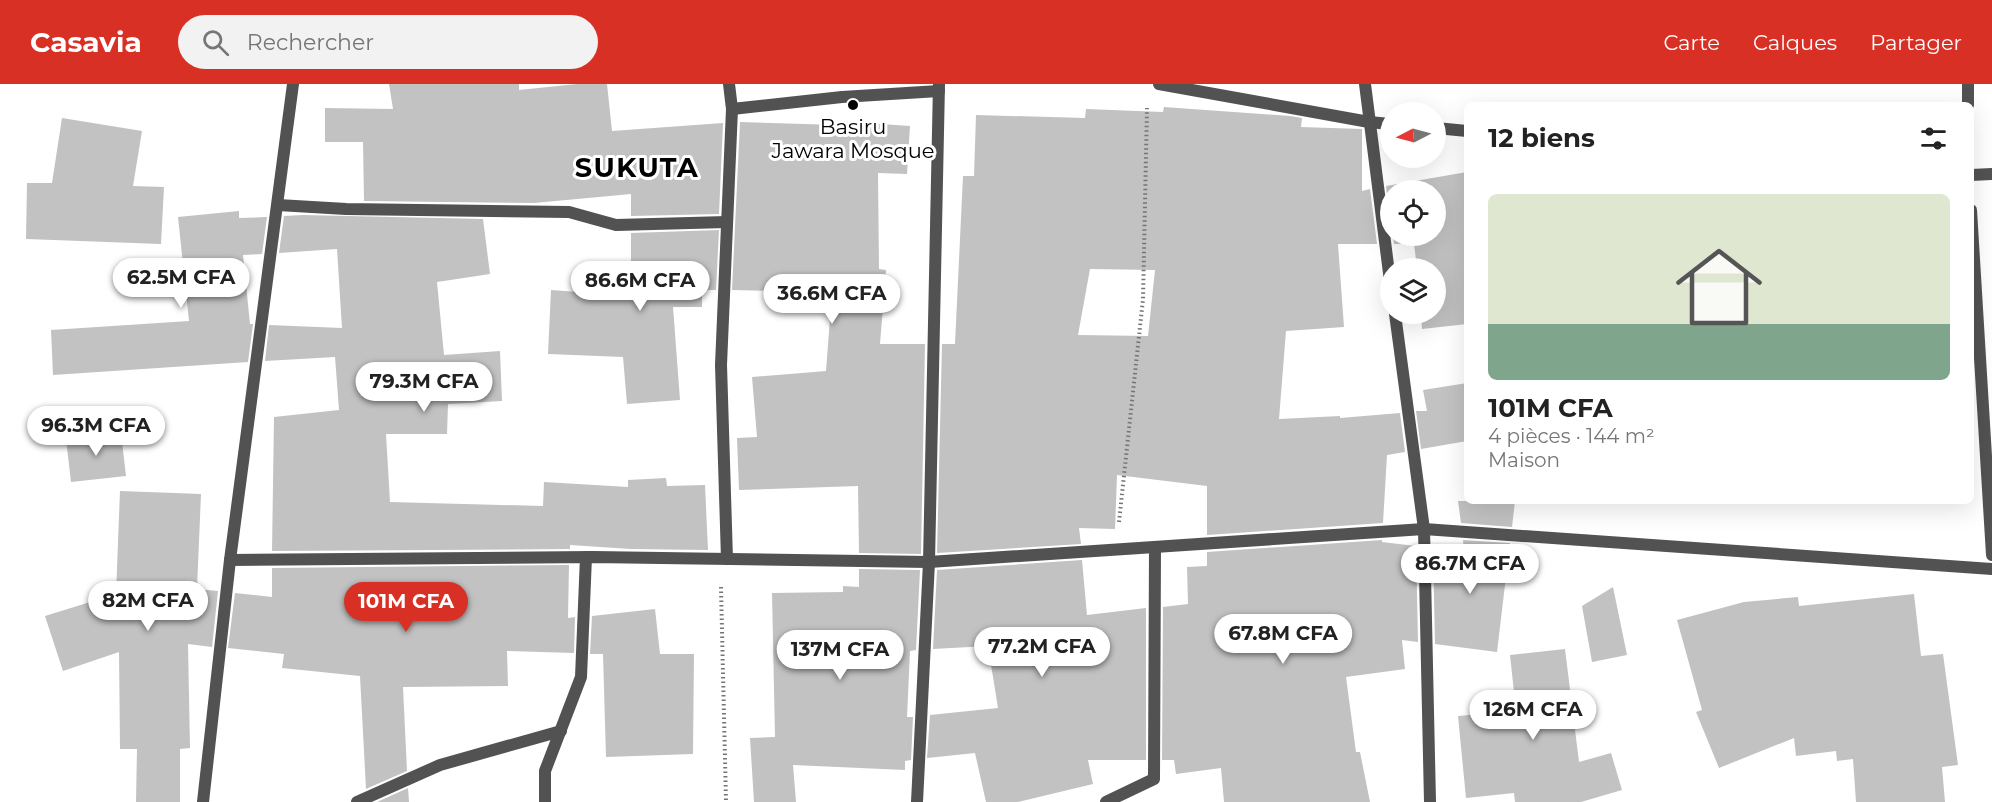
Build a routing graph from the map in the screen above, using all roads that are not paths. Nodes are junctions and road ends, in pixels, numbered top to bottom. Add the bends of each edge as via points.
1 (293, 84) edge
2 (729, 84) edge
3 (1159, 84) edge
4 (1365, 84) edge
5 (1968, 84) edge
6 (939, 87) edge
7 (1968, 102) edge
8 (732, 109) junction
9 (1369, 122) junction
10 (1380, 123) edge
11 (1446, 129) edge
12 (1464, 131) edge
13 (1992, 174) edge
14 (1974, 175) edge
15 (278, 206) junction
16 (727, 222) junction
17 (1387, 258) edge
18 (1974, 259) edge
19 (1396, 324) edge
20 (1424, 529) junction
21 (1155, 547) junction
22 (1992, 555) edge
23 (586, 557) junction
24 (724, 559) junction
25 (230, 560) junction
26 (929, 562) junction
27 (1992, 569) edge
28 (561, 731) junction
29 (203, 802) edge
30 (357, 802) edge
31 (545, 802) edge
32 (917, 802) edge
33 (1106, 802) edge
34 (1430, 802) edge

1 - 15 street
2 - 8 street
3 - 9 street
4 - 9 street
5 - 7 street
6 - 8 street
6 - 26 street
8 - 16 street
9 - 10 street
9 - 17 street
11 - 12 street
13 - 14 street
15 - 16 street via 569,212 616,225
15 - 25 street
16 - 24 street via 721,365
18 - 22 street
19 - 20 street
20 - 21 street
20 - 27 street
20 - 34 street
21 - 26 street
21 - 33 street via 1154,779
23 - 24 street
23 - 25 street
23 - 28 street via 581,677
24 - 26 street
25 - 29 street
26 - 32 street
28 - 30 street via 440,765
28 - 31 street via 545,771

